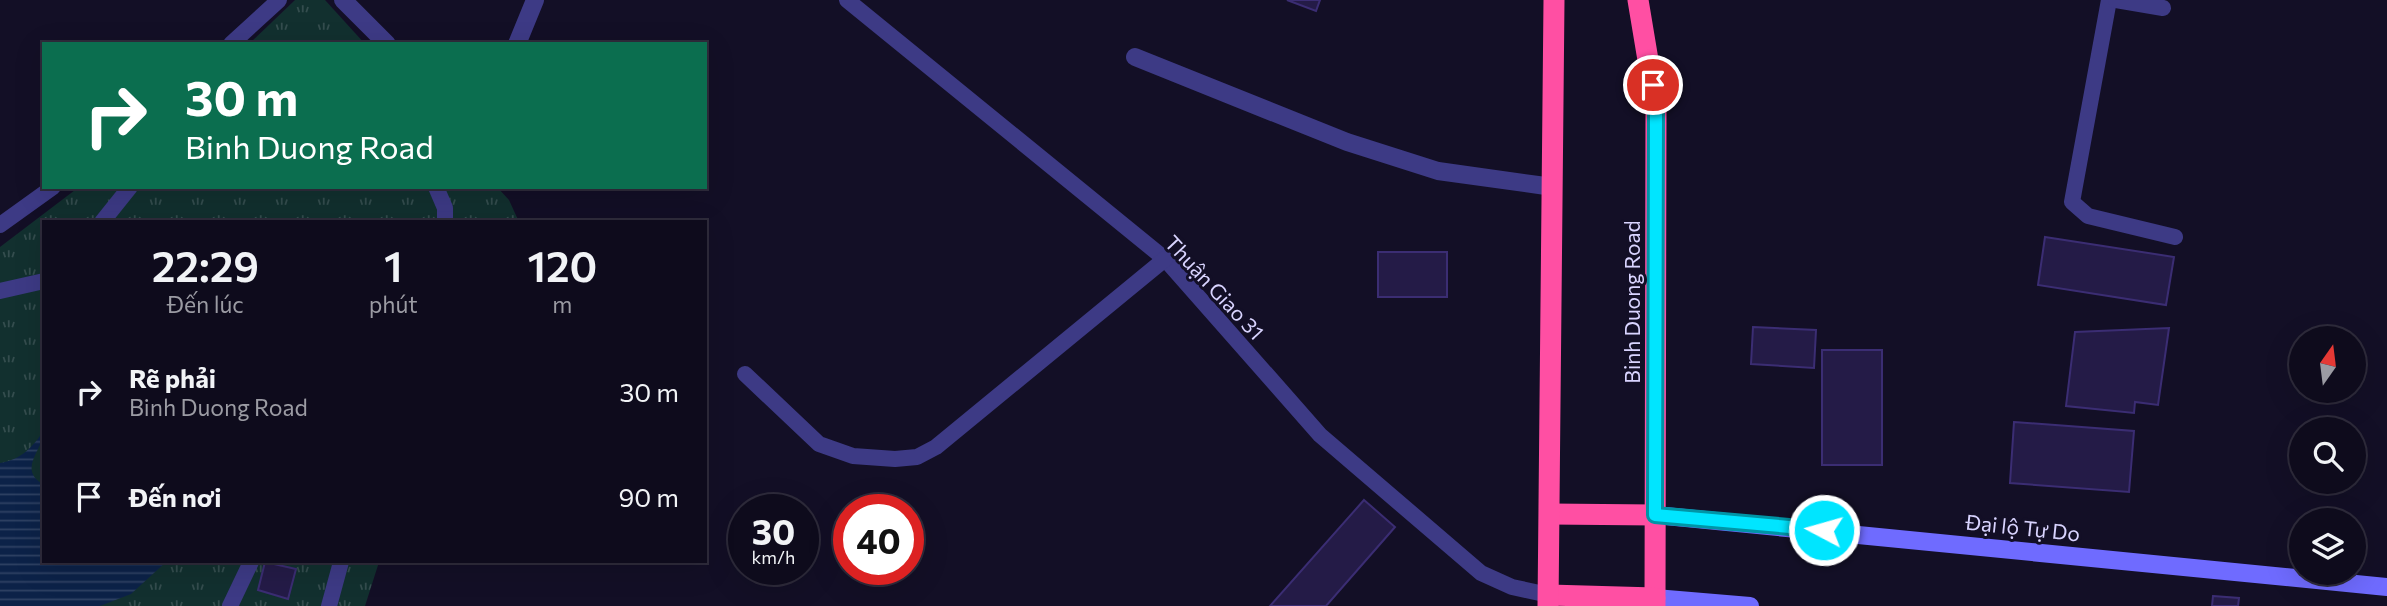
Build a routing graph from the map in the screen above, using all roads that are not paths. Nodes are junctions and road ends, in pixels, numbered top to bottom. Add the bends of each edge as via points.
1 (279, 0) edge
2 (343, 0) edge
3 (535, 0) edge
4 (847, 0) edge
5 (1554, 0) edge
6 (1638, 0) edge
7 (2109, 0) edge
8 (2116, 0) edge
9 (2163, 8) dead end
10 (233, 42) edge
11 (385, 42) edge
12 (518, 42) edge
13 (1135, 57) dead end
14 (1553, 187) junction
15 (50, 189) edge
16 (128, 189) edge
17 (437, 189) edge
18 (104, 220) edge
19 (446, 220) edge
20 (0, 225) edge
21 (2175, 237) dead end
22 (1165, 259) junction
23 (42, 281) edge
24 (0, 291) edge
25 (745, 374) dead end
26 (1550, 514) junction
27 (1655, 515) junction
28 (251, 563) edge
29 (341, 563) edge
30 (2387, 587) edge
31 (1548, 601) edge
32 (1655, 602) edge
33 (230, 606) edge
34 (329, 606) edge
35 (1750, 606) edge

1 - 10 lane
2 - 11 street
3 - 12 street
4 - 22 lane, Thuận Giao 31
5 - 14 highway
6 - 27 highway, Binh Duong Road via 1656,108
7 - 21 lane via 2072,202 2088,216
8 - 9 lane
13 - 14 street via 1348,142 1438,171
14 - 26 highway
15 - 20 lane
16 - 18 lane
17 - 19 lane
22 - 25 lane via 936,447 917,457 853,456 819,444
22 - 31 lane, Thuận Giao 31 via 1320,435 1481,573
23 - 24 lane
26 - 27 highway
26 - 31 highway
27 - 30 street, Đại lộ Tự Do
27 - 32 highway, Binh Duong Road
28 - 33 lane
29 - 34 lane
31 - 32 highway
32 - 35 street

